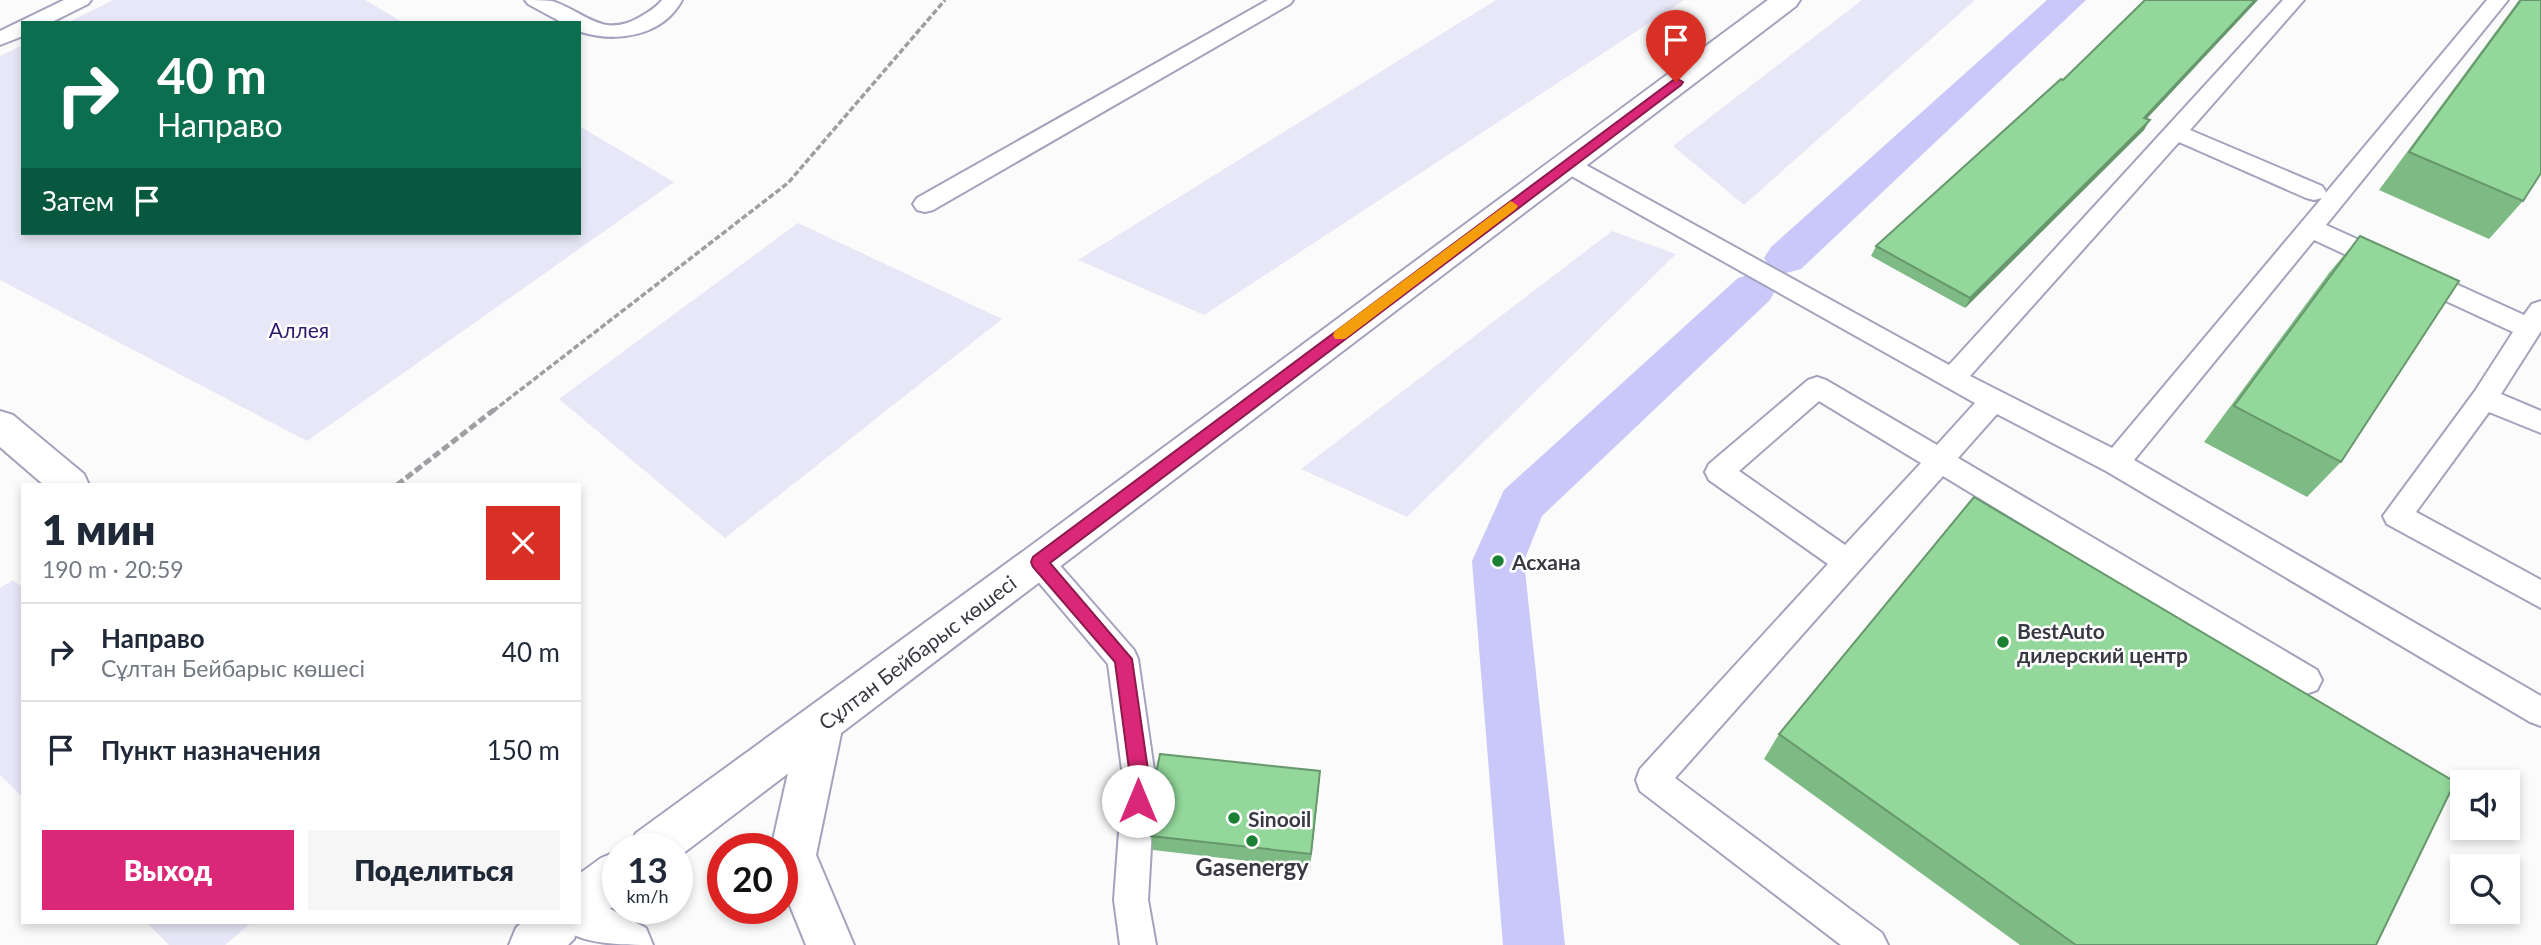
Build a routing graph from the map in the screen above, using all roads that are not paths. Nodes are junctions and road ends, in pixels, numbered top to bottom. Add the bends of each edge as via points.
1 (80, 0) edge
2 (535, 0) edge
3 (672, 0) edge
4 (1283, 0) edge
5 (1786, 0) edge
6 (2294, 0) edge
7 (2498, 0) edge
8 (37, 21) edge
9 (575, 21) edge
10 (581, 24) edge
11 (21, 29) edge
12 (0, 38) edge
13 (2175, 132) junction
14 (1567, 164) junction
15 (2314, 192) dead end
16 (925, 204) dead end
17 (2309, 228) junction
18 (2535, 319) edge
19 (1952, 379) junction
20 (2484, 398) junction
21 (1994, 400) junction
22 (2541, 423) edge
23 (0, 425) edge
24 (1941, 460) junction
25 (2116, 463) junction
26 (68, 483) edge
27 (1039, 562) junction
28 (1848, 563) junction
29 (2541, 595) edge
30 (2305, 680) dead end
31 (2541, 712) edge
32 (821, 724) junction
33 (674, 833) edge
34 (602, 886) edge
35 (581, 902) edge
36 (581, 918) edge
37 (581, 920) edge
38 (555, 924) edge
39 (533, 945) edge
40 (601, 945) edge
41 (629, 945) edge
42 (830, 945) edge
43 (1138, 945) edge
44 (1870, 945) edge

1 - 8 lane
2 - 9 lane
3 - 10 lane via 669,8 623,33 606,33
4 - 16 lane
5 - 14 main road, Сұлтан Бейбарыс көшесі
6 - 13 lane
7 - 17 lane
11 - 12 lane
13 - 15 lane
13 - 19 lane
14 - 19 lane
14 - 27 main road, Сұлтан Бейбарыс көшесі
17 - 18 lane
17 - 25 lane
18 - 20 lane
19 - 21 lane
20 - 22 lane
20 - 29 lane via 2397,516
21 - 24 lane
21 - 25 lane
23 - 26 main road
24 - 28 lane
24 - 28 lane via 1816,387 1720,472
24 - 30 lane
25 - 31 lane
27 - 32 main road, Сұлтан Бейбарыс көшесі
27 - 43 lane via 1123,659 1139,777 1131,900
28 - 44 lane via 1652,780
32 - 33 main road, Сұлтан Бейбарыс көшесі
32 - 42 main road via 793,855
34 - 35 main road
36 - 41 main road
37 - 40 main road
38 - 39 main road

